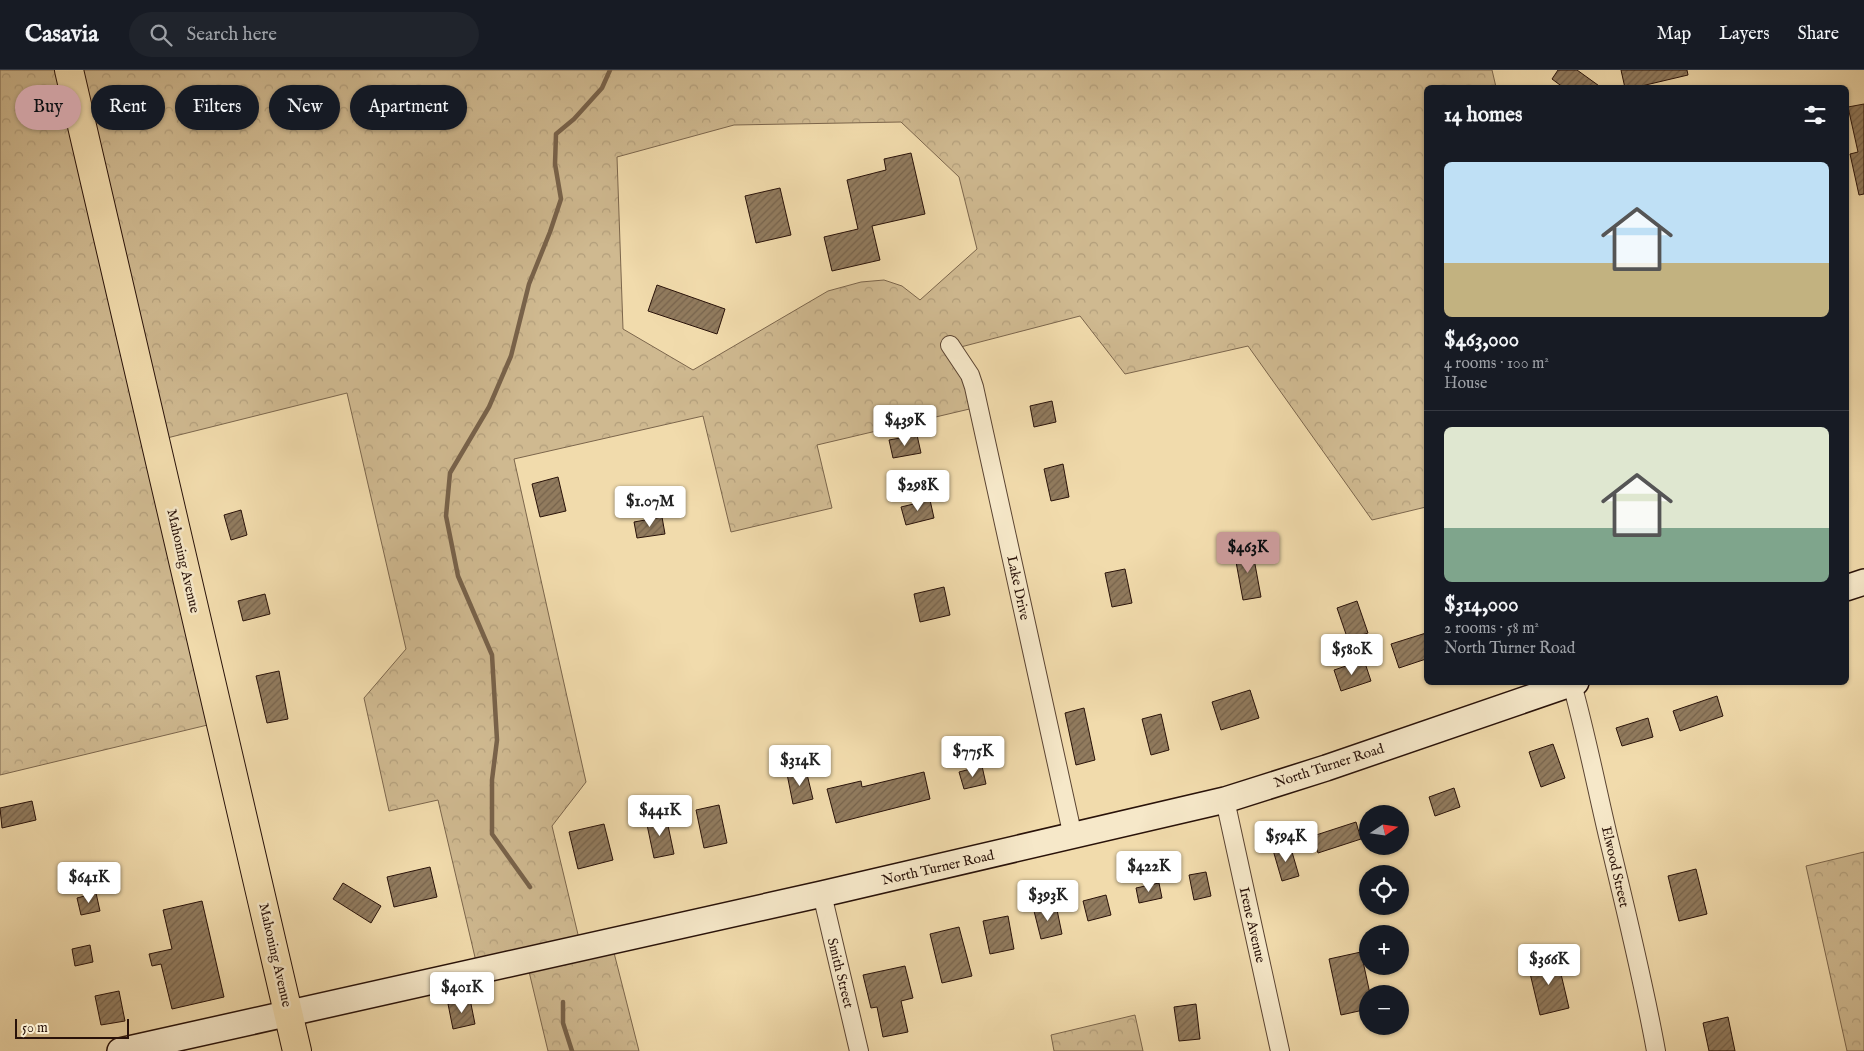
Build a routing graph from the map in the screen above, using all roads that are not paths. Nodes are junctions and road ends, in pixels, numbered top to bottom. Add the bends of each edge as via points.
1 (69, 70) edge
2 (950, 345) dead end
3 (1864, 582) edge
4 (1849, 587) edge
5 (1568, 685) edge
6 (1574, 685) edge
7 (1225, 800) junction
8 (1073, 837) junction
9 (822, 894) junction
10 (288, 1014) junction
11 (120, 1051) edge
12 (297, 1051) edge
13 (859, 1051) edge
14 (1280, 1051) edge
15 (1656, 1051) edge

1 - 10 main road, Mahoning Avenue
2 - 8 street, Lake Drive via 974,387
3 - 4 street
5 - 7 street, North Turner Road
6 - 15 street, Elwood Street
7 - 8 street, North Turner Road
7 - 14 street, Irene Avenue
8 - 9 street, North Turner Road
9 - 10 street, North Turner Road
9 - 13 street, Smith Street
10 - 11 street, North Turner Road
10 - 12 main road, Mahoning Avenue

